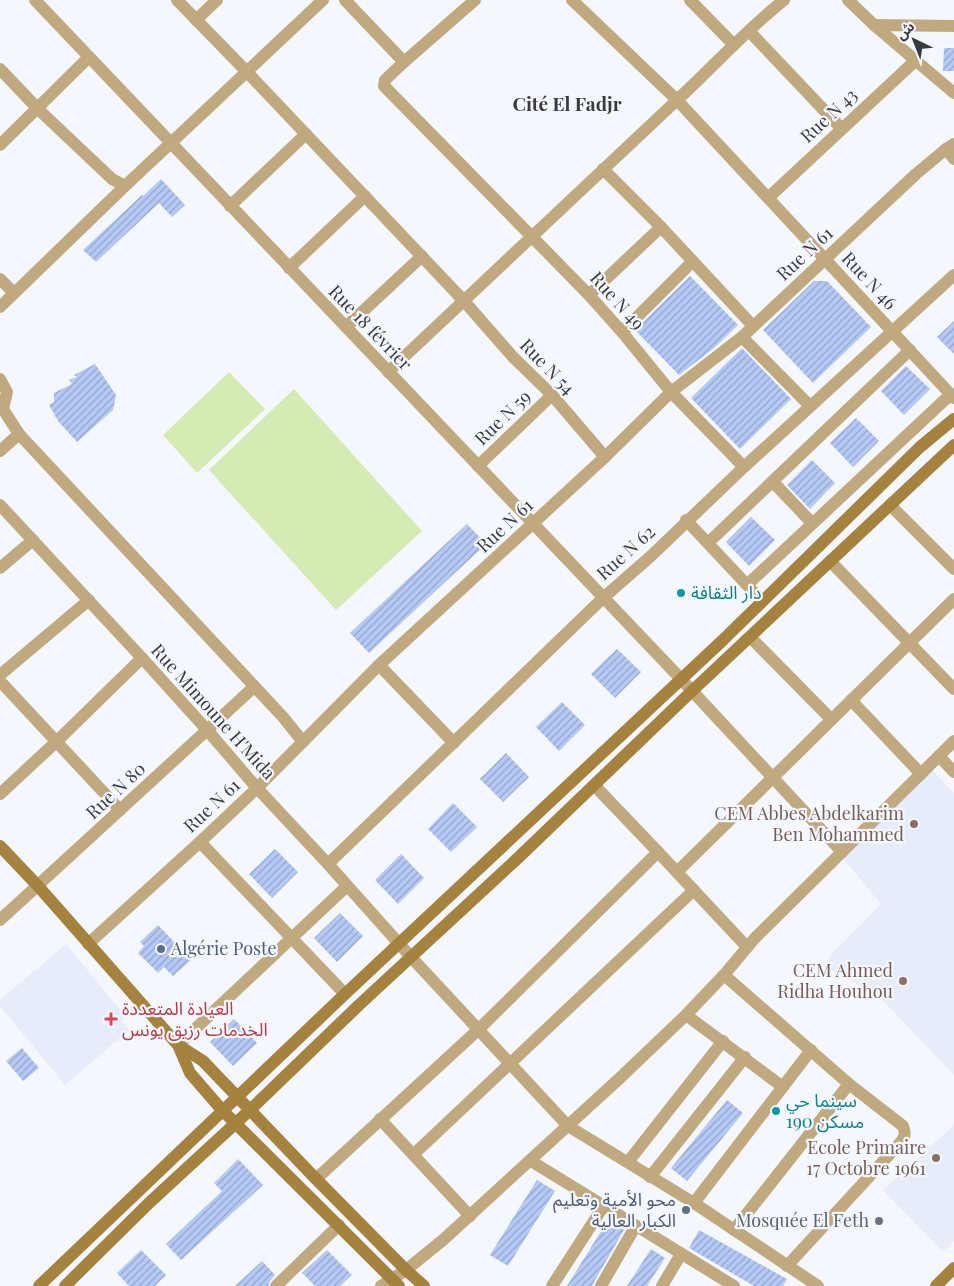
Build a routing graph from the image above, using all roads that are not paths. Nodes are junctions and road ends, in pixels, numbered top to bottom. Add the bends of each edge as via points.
1 (34, 0) edge
2 (177, 0) edge
3 (217, 0) edge
4 (323, 0) edge
5 (345, 0) edge
6 (475, 0) edge
7 (572, 0) edge
8 (690, 0) edge
9 (784, 0) edge
10 (848, 0) edge
11 (196, 20) junction
12 (874, 25) junction
13 (954, 26) edge
14 (749, 31) junction
15 (734, 45) junction
16 (89, 58) junction
17 (915, 61) junction
18 (404, 62) junction
19 (0, 70) edge
20 (247, 72) junction
21 (954, 93) edge
22 (677, 100) junction
23 (38, 109) junction
24 (841, 128) junction
25 (306, 134) junction
26 (171, 144) junction
27 (0, 145) edge
28 (951, 150) edge
29 (603, 169) junction
30 (125, 186) junction
31 (365, 196) junction
32 (768, 198) junction
33 (230, 206) junction
34 (661, 227) junction
35 (532, 238) junction
36 (422, 256) junction
37 (825, 259) junction
38 (692, 262) junction
39 (290, 268) junction
40 (954, 275) edge
41 (0, 279) edge
42 (14, 293) junction
43 (589, 295) junction
44 (464, 301) junction
45 (0, 307) edge
46 (753, 326) junction
47 (346, 327) junction
48 (892, 331) junction
49 (622, 332) junction
50 (742, 337) junction
51 (910, 350) junction
52 (388, 372) junction
53 (0, 379) edge
54 (671, 392) junction
55 (552, 395) junction
56 (952, 396) edge
57 (810, 406) junction
58 (954, 419) edge
59 (19, 434) junction
60 (954, 446) edge
61 (0, 451) edge
62 (605, 457) junction
63 (478, 466) junction
64 (744, 466) junction
65 (773, 482) junction
66 (0, 505) edge
67 (890, 505) junction
68 (686, 520) junction
69 (812, 523) junction
70 (533, 524) junction
71 (33, 540) junction
72 (708, 543) junction
73 (830, 561) junction
74 (0, 568) edge
75 (954, 569) edge
76 (747, 584) junction
77 (603, 598) junction
78 (954, 599) edge
79 (89, 600) junction
80 (762, 601) junction
81 (750, 637) junction
82 (908, 643) junction
83 (142, 658) junction
84 (379, 665) junction
85 (0, 675) edge
86 (681, 679) junction
87 (0, 681) edge
88 (254, 687) junction
89 (954, 690) edge
90 (692, 691) junction
91 (851, 700) junction
92 (831, 720) junction
93 (208, 731) junction
94 (954, 741) edge
95 (56, 742) junction
96 (303, 742) junction
97 (454, 743) junction
98 (939, 756) junction
99 (954, 772) edge
100 (921, 774) junction
101 (772, 778) junction
102 (594, 786) junction
103 (257, 788) junction
104 (0, 794) edge
105 (120, 810) junction
106 (200, 842) junction
107 (0, 846) edge
108 (658, 852) junction
109 (842, 852) junction
110 (328, 864) junction
111 (677, 872) junction
112 (38, 886) junction
113 (348, 886) junction
114 (694, 890) junction
115 (0, 920) edge
116 (291, 938) junction
117 (399, 943) junction
118 (88, 944) junction
119 (747, 947) junction
120 (411, 957) junction
121 (724, 975) junction
122 (345, 994) junction
123 (686, 1015) junction
124 (479, 1029) junction
125 (723, 1041) junction
126 (178, 1045) junction
127 (811, 1050) junction
128 (744, 1057) junction
129 (511, 1064) junction
130 (849, 1084) junction
131 (782, 1087) junction
132 (238, 1097) junction
133 (222, 1110) junction
134 (250, 1110) junction
135 (380, 1119) junction
136 (236, 1123) junction
137 (568, 1126) junction
138 (414, 1154) junction
139 (530, 1161) junction
140 (628, 1162) junction
141 (650, 1177) junction
142 (316, 1179) junction
143 (138, 1192) junction
144 (149, 1203) junction
145 (694, 1203) junction
146 (603, 1207) junction
147 (470, 1216) junction
148 (339, 1225) junction
149 (635, 1227) junction
150 (734, 1230) junction
151 (681, 1254) junction
152 (787, 1266) junction
153 (954, 1268) edge
154 (57, 1269) junction
155 (406, 1270) junction
156 (287, 1276) junction
157 (396, 1283) edge
158 (69, 1285) edge
159 (730, 1285) edge
160 (39, 1286) edge
161 (276, 1286) edge
162 (297, 1286) edge
163 (380, 1286) edge
164 (424, 1286) edge
165 (552, 1286) edge
166 (601, 1286) edge
167 (662, 1286) edge
168 (818, 1286) edge
169 (936, 1286) edge

1 - 16 street, Rue 18 février
2 - 11 street, Rue N 54
3 - 11 street
4 - 20 street
5 - 18 street
6 - 18 street, Rue N 49
7 - 22 street, Rue N 46
8 - 15 street
9 - 14 street
10 - 12 street
11 - 20 street, Rue N 54
12 - 13 street
12 - 17 street
14 - 15 street
14 - 24 street
15 - 22 street
16 - 23 street
16 - 26 street, Rue 18 février
17 - 21 street
17 - 24 street, Rue N 43
18 - 35 street, Rue N 49 via 385,80 385,89
19 - 23 street
20 - 25 street, Rue N 54
20 - 26 street
22 - 29 street
22 - 32 street, Rue N 46
23 - 27 street
23 - 30 street via 112,180
24 - 32 street, Rue N 43
25 - 31 street, Rue N 54
25 - 33 street
26 - 30 street
26 - 33 street, Rue 18 février
28 - 37 street, Rue N 61
29 - 34 street
29 - 35 street
30 - 42 street
31 - 36 street, Rue N 54
31 - 39 street
32 - 37 street, Rue N 46
33 - 39 street, Rue 18 février
34 - 38 street
34 - 43 street
35 - 43 street, Rue N 49
35 - 44 street
36 - 44 street, Rue N 54
36 - 47 street
37 - 46 street, Rue N 61
37 - 48 street, Rue N 46
38 - 46 street
38 - 49 street
39 - 47 street, Rue 18 février
40 - 48 street, Rue N 62
41 - 42 street
42 - 45 street
43 - 49 street, Rue N 49
44 - 52 street
44 - 55 street, Rue N 54 via 513,357
46 - 50 street, Rue N 61
47 - 52 street, Rue 18 février
48 - 51 street, Rue N 46
48 - 57 street, Rue N 62
49 - 54 street, Rue N 49
50 - 54 street, Rue N 61
50 - 57 street
51 - 56 street, Rue N 46
51 - 65 street
52 - 63 street, Rue 18 février
53 - 59 street via 7,392 3,409
54 - 62 street, Rue N 61
54 - 64 street, Rue N 49
55 - 62 street, Rue N 54
55 - 63 street, Rue N 59
56 - 69 street
57 - 64 street, Rue N 62
58 - 80 main road
59 - 61 street
59 - 88 street
60 - 67 main road
62 - 70 street, Rue N 61
63 - 70 street, Rue 18 février
64 - 68 street, Rue N 62
65 - 69 street
65 - 72 street
66 - 71 street, Rue Mimoune H'Mida
67 - 73 main road
67 - 75 street
68 - 72 street
68 - 77 street, Rue N 62
69 - 76 street
70 - 77 street, Rue 18 février
70 - 84 street, Rue N 61
71 - 74 street
71 - 79 street, Rue Mimoune H'Mida
72 - 76 street
73 - 81 main road
73 - 82 street
76 - 80 street
77 - 86 street, Rue 18 février
77 - 97 street, Rue N 62
78 - 82 street
79 - 83 street, Rue Mimoune H'Mida
79 - 85 street
80 - 86 main road
81 - 90 main road
81 - 92 street
82 - 89 street
82 - 91 street
83 - 93 street, Rue Mimoune H'Mida
83 - 95 street
84 - 96 street, Rue N 61
84 - 97 street
86 - 90 street, Rue 18 février
86 - 117 main road
87 - 95 street
88 - 93 street, Rue N 80
88 - 96 street
90 - 101 street, Rue 18 février
90 - 102 main road
91 - 92 street
91 - 100 street
92 - 101 street
93 - 103 street, Rue Mimoune H'Mida
93 - 105 street, Rue N 80
94 - 98 street
95 - 104 street
95 - 105 street
96 - 103 street, Rue N 61
97 - 110 street, Rue N 62
98 - 99 street
98 - 100 street
100 - 109 street
101 - 109 street, Rue 18 février
101 - 111 street
102 - 108 street
102 - 120 main road
103 - 106 street, Rue N 61
103 - 110 street, Rue Mimoune H'Mida
105 - 112 street, Rue N 80
106 - 116 street
106 - 118 street, Rue N 61
107 - 112 main road
108 - 111 street
108 - 124 street
109 - 119 street
110 - 113 street, Rue Mimoune H'Mida
111 - 114 street
112 - 115 street, Rue N 80
112 - 118 main road
113 - 116 street
113 - 117 street, Rue Mimoune H'Mida
114 - 119 street
114 - 129 street
116 - 122 street
116 - 126 street
117 - 120 street, Rue Mimoune H'Mida
117 - 122 main road
118 - 126 main road
119 - 121 street
120 - 124 street, Rue Mimoune H'Mida
120 - 134 main road
121 - 123 street
121 - 127 street
122 - 132 main road
123 - 125 street
123 - 137 street
124 - 129 street, Rue Mimoune H'Mida
124 - 135 street
125 - 128 street
125 - 140 street
126 - 132 main road via 196,1055
126 - 133 main road via 190,1072
127 - 130 street
127 - 131 street
128 - 131 street
128 - 141 street
129 - 137 street, Rue Mimoune H'Mida
129 - 138 street
130 - 150 street
130 - 152 street via 903,1126 905,1137
131 - 145 street
132 - 133 main road
132 - 134 main road
133 - 136 main road
133 - 143 main road
134 - 136 main road
134 - 142 main road
135 - 138 street
135 - 142 street
136 - 144 main road
136 - 148 main road
137 - 139 street
137 - 140 street, Rue Mimoune H'Mida
138 - 147 street
139 - 146 street
139 - 147 street
140 - 141 street, Rue Mimoune H'Mida
141 - 145 street, Rue Mimoune H'Mida
142 - 155 main road
143 - 144 main road
143 - 154 main road
144 - 158 main road
145 - 150 street, Rue Mimoune H'Mida
146 - 149 street
146 - 165 street
147 - 155 street
148 - 156 street
148 - 157 main road
149 - 151 street
149 - 166 street
150 - 152 street, Rue Mimoune H'Mida
151 - 159 street
151 - 167 street
152 - 168 street, Rue Mimoune H'Mida
153 - 169 main road
154 - 158 street
154 - 160 main road
155 - 157 street
155 - 164 main road
156 - 161 street
156 - 162 street
157 - 163 street

